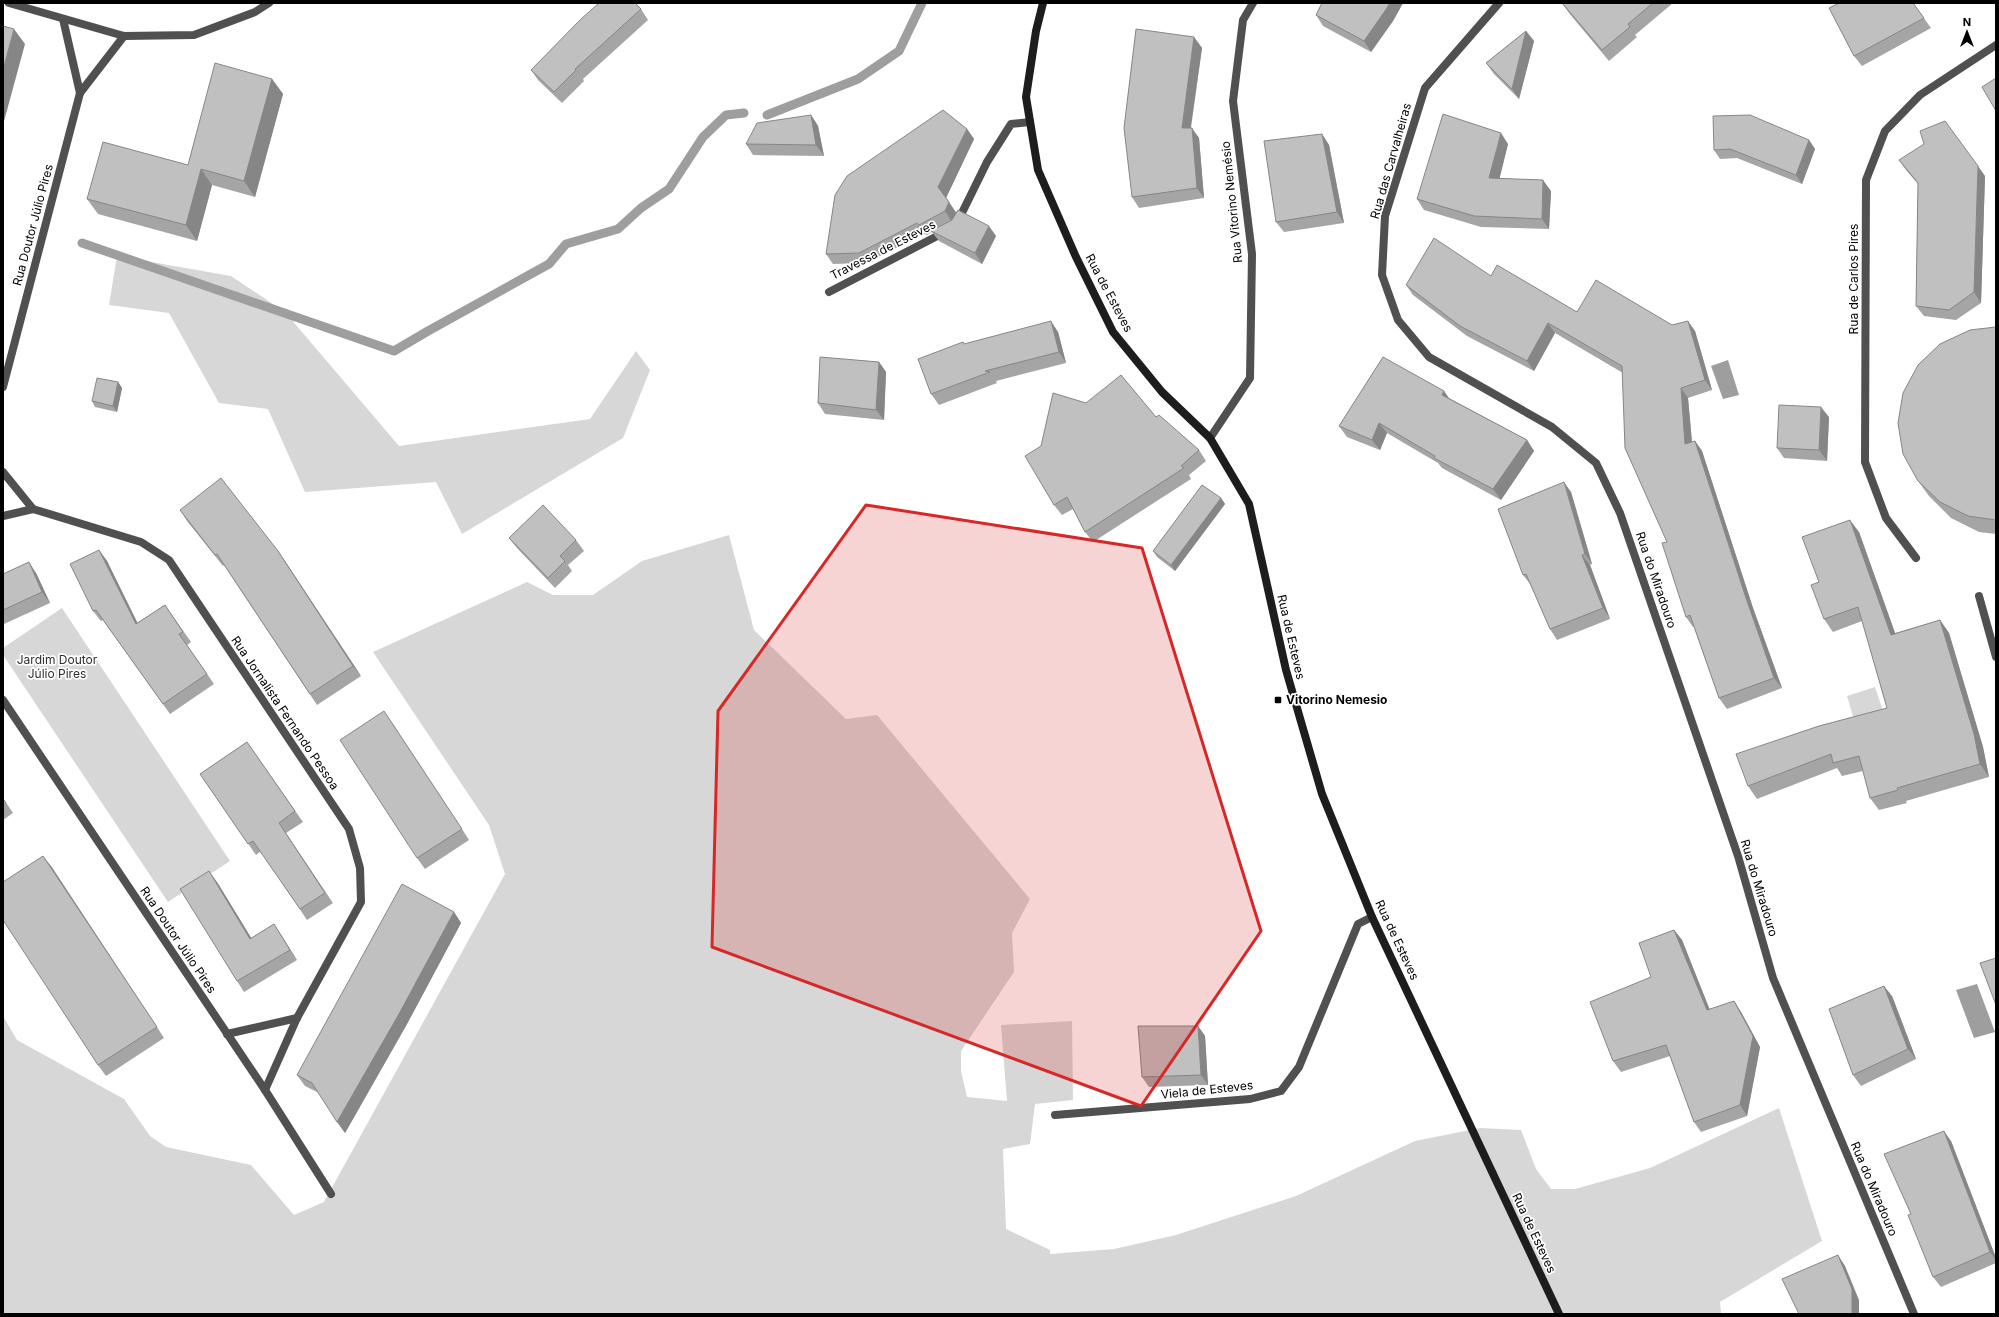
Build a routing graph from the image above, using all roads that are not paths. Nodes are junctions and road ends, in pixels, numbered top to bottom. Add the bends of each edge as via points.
1 (9, 3) edge
2 (269, 3) edge
3 (1043, 3) edge
4 (1253, 3) edge
5 (1499, 3) edge
6 (63, 19) junction
7 (124, 36) junction
8 (1996, 45) edge
9 (80, 93) junction
10 (1030, 122) junction
11 (829, 292) dead end
12 (3, 387) edge
13 (1210, 438) junction
14 (1596, 463) joint
15 (3, 472) edge
16 (33, 509) junction
17 (3, 516) edge
18 (1916, 558) dead end
19 (1979, 596) dead end
20 (1996, 657) edge
21 (3, 700) edge
22 (1372, 917) junction
23 (297, 1018) junction
24 (227, 1034) junction
25 (265, 1090) junction
26 (1055, 1115) dead end
27 (331, 1194) dead end
28 (1559, 1314) edge
29 (1914, 1314) edge

1 - 6 street
2 - 7 street via 255,12 194,36
3 - 10 street, Rua de Esteves via 1026,97
4 - 13 street, Rua Vitorino Nemésio via 1243,20 1233,101 1252,254 1250,378
5 - 14 street, Rua das Carvalheiras via 1425,88 1384,216 1382,275 1398,320 1429,357 1552,428
6 - 7 street
6 - 9 street, Rua Doutor Júlio Pires
7 - 9 street, Rua Doutor Júlio Pires
8 - 18 street, Rua de Carlos Pires via 1920,95 1886,131 1866,180 1865,462 1886,518
9 - 12 street, Rua Doutor Júlio Pires
10 - 11 street, Travessa de Esteves via 1011,124 987,162 956,226
10 - 13 street, Rua de Esteves via 1038,170 1076,257 1113,332 1162,392
13 - 22 street, Rua de Esteves via 1249,504 1286,670 1322,794
14 - 29 street, Rua do Miradouro via 1620,513 1738,856 1773,978
15 - 16 street
16 - 17 street
16 - 23 street, Rua Jornalista Fernando Pessoa via 141,542 169,560 349,830 360,868 361,902
19 - 20 street
21 - 24 street, Rua Doutor Júlio Pires
22 - 26 street, Viela de Esteves via 1358,924 1299,1067 1281,1091 1250,1099
22 - 28 street, Rua de Esteves
23 - 24 street
23 - 25 street, Rua Jornalista Fernando Pessoa
24 - 25 street, Rua Doutor Júlio Pires
25 - 27 street, Rua Doutor Júlio Pires

